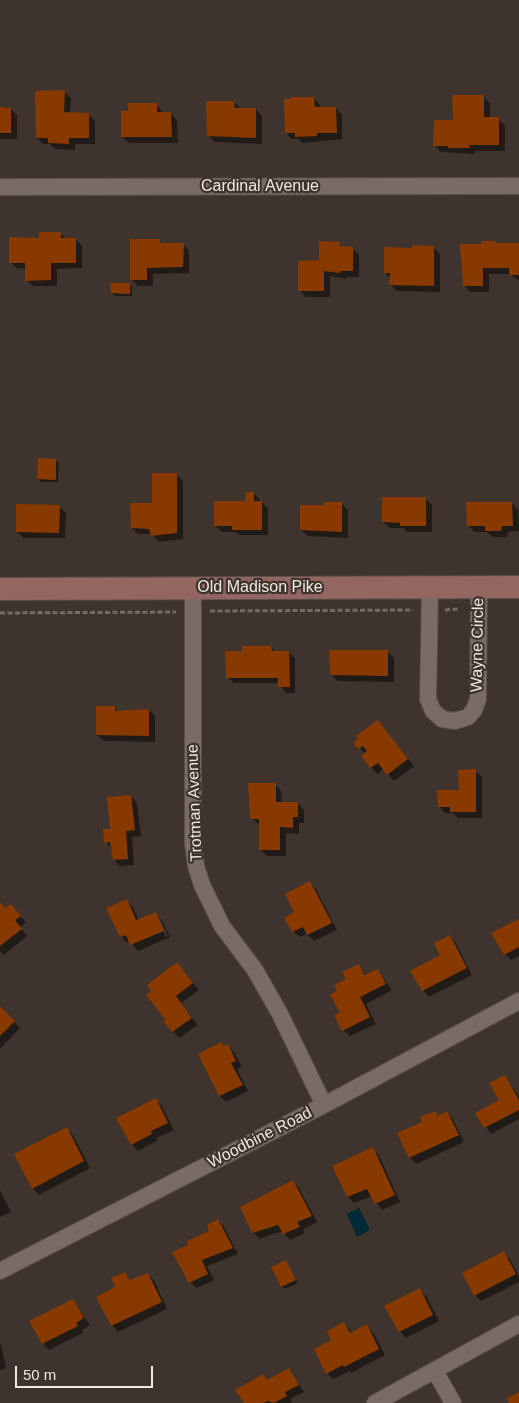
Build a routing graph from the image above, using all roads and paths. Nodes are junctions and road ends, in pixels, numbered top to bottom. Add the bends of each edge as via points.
1 (519, 186) edge
2 (0, 187) edge
3 (519, 587) edge
4 (193, 588) junction
5 (0, 589) edge
6 (479, 598) junction
7 (430, 599) junction
8 (192, 611) junction
9 (0, 613) edge
10 (519, 1001) edge
11 (324, 1105) junction
12 (0, 1271) edge
13 (519, 1324) edge
14 (435, 1371) junction
15 (375, 1403) edge
16 (453, 1403) edge

1 - 2 street, Cardinal Avenue
3 - 6 main road, Old Madison Pike
4 - 5 main road, Old Madison Pike
4 - 7 main road, Old Madison Pike
4 - 8 street, Trotman Avenue
6 - 7 main road, Old Madison Pike
6 - 7 path
6 - 7 street, Wayne Circle via 478,699 468,717 455,722 442,719 433,712 428,699
7 - 8 path
8 - 9 path
8 - 11 street, Trotman Avenue via 193,844 196,866 222,926 255,970
10 - 11 street, Woodbine Road
11 - 12 street, Woodbine Road
13 - 14 street
14 - 15 street
14 - 16 street

